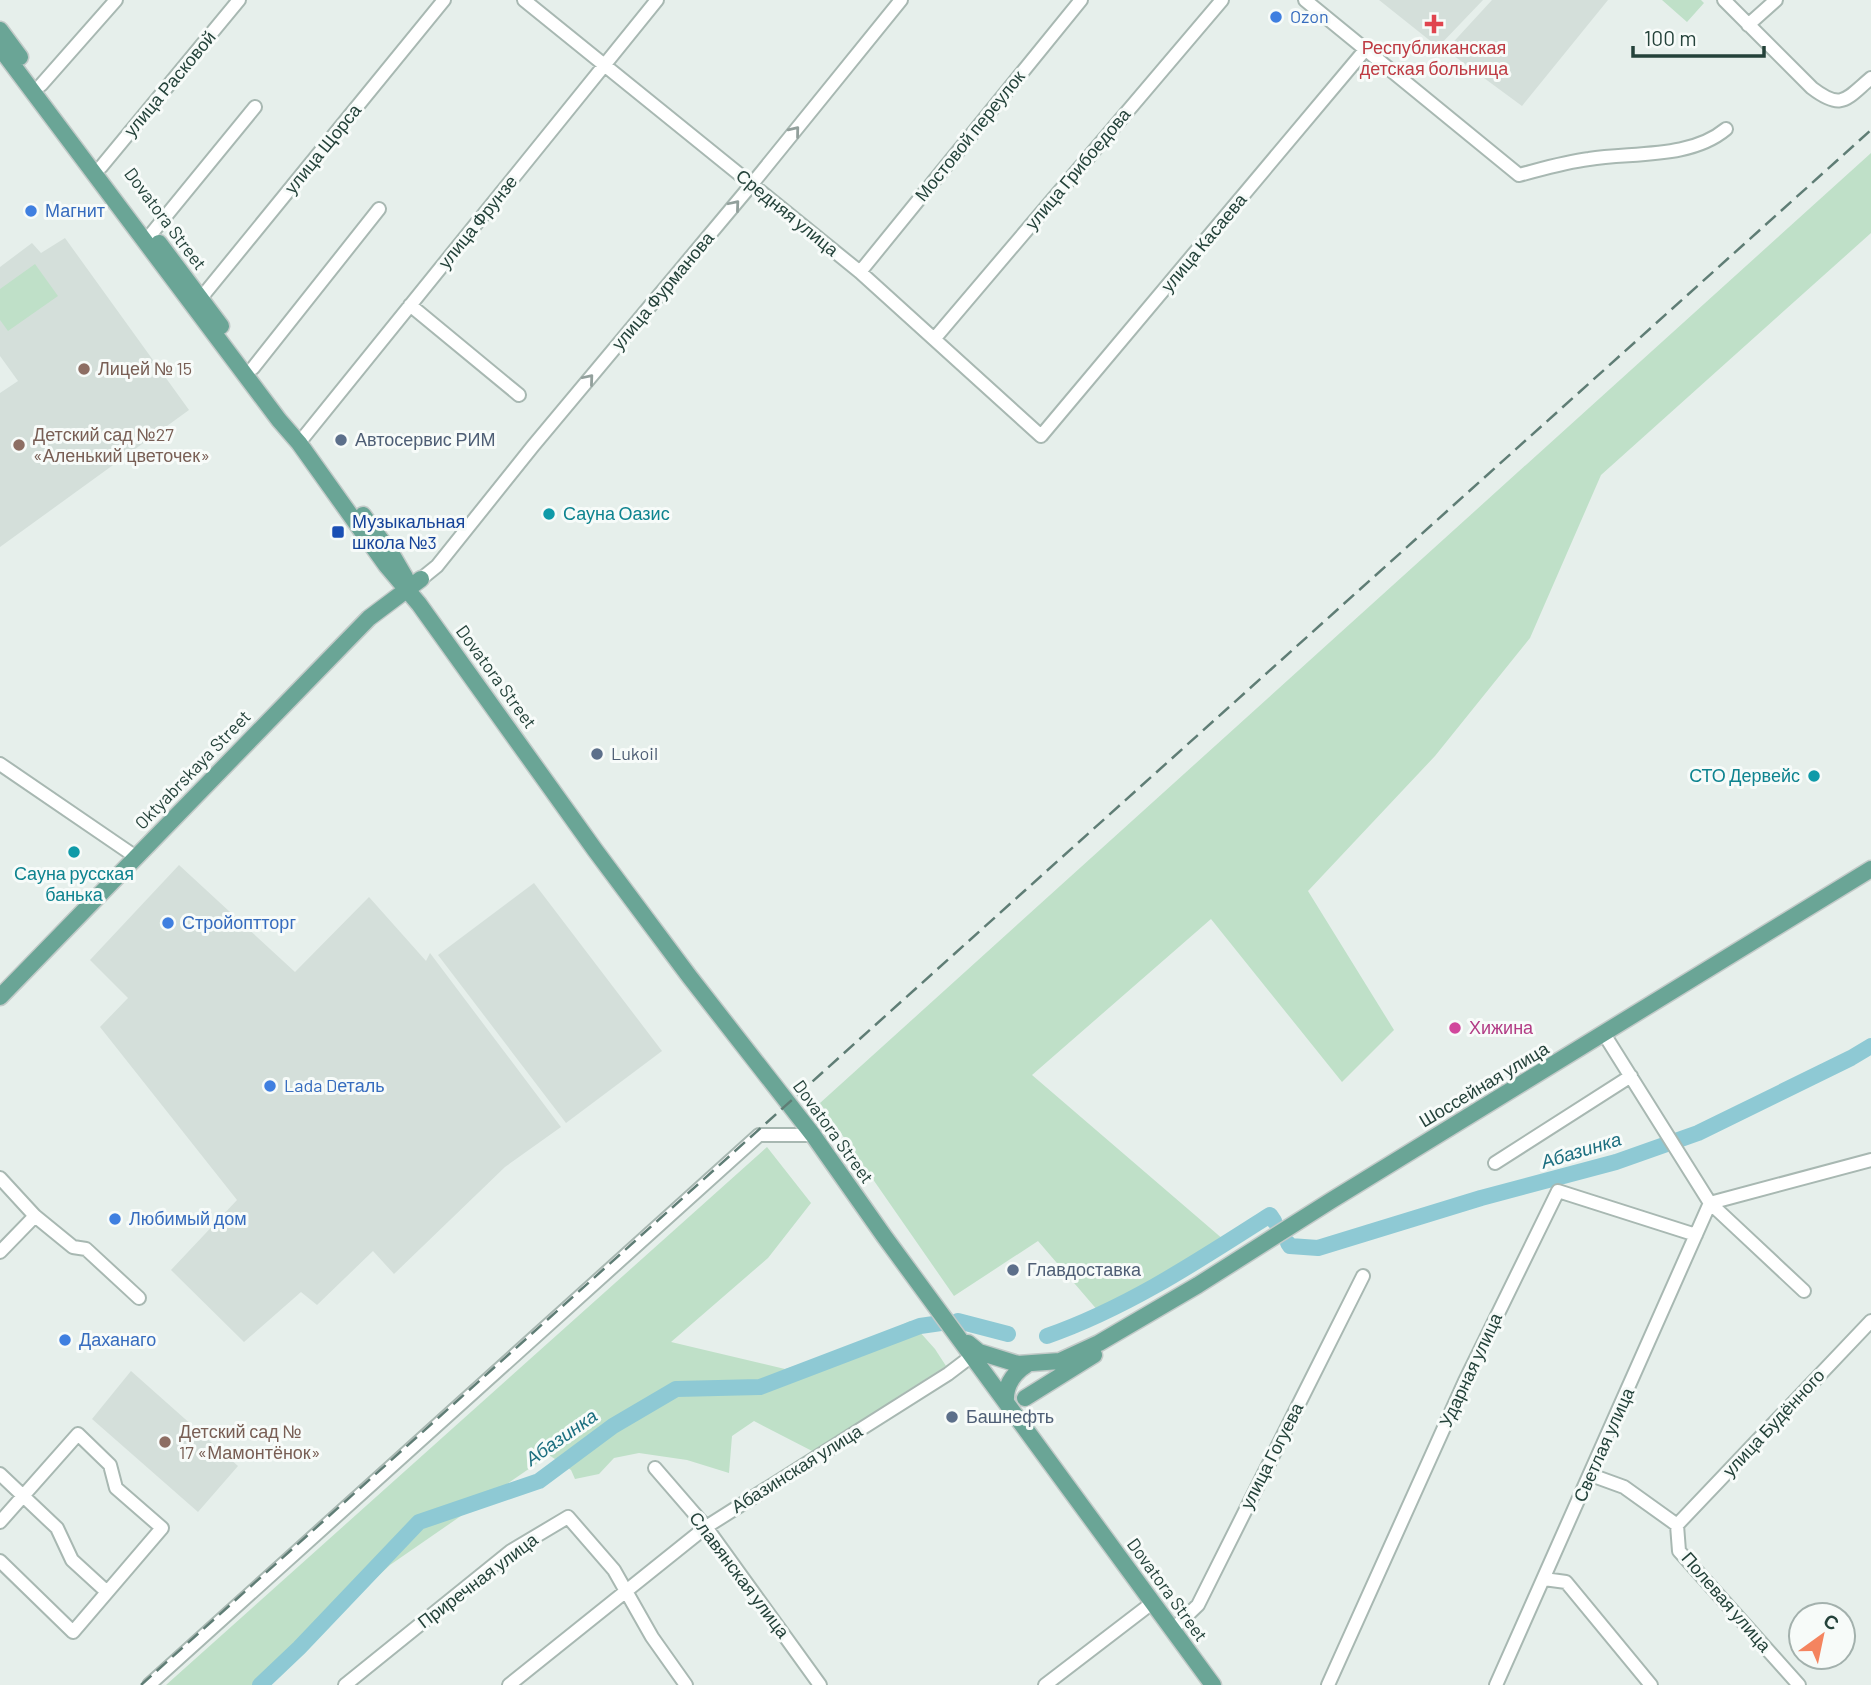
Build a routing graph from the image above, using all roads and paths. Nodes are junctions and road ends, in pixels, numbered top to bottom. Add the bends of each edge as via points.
1 (116, 0) edge
2 (239, 0) edge
3 (444, 0) edge
4 (524, 0) edge
5 (657, 0) edge
6 (901, 0) edge
7 (1081, 0) edge
8 (1222, 0) edge
9 (1305, 0) edge
10 (1724, 0) edge
11 (1776, 0) edge
12 (1748, 25) junction
13 (0, 30) edge
14 (0, 48) edge
15 (1365, 50) junction
16 (604, 66) junction
17 (1871, 78) edge
18 (41, 85) junction
19 (255, 107) dead end
20 (1726, 129) dead end
21 (101, 167) junction
22 (752, 184) junction
23 (379, 209) dead end
24 (152, 233) junction
25 (860, 272) junction
26 (201, 298) junction
27 (410, 305) junction
28 (935, 338) junction
29 (253, 368) junction
30 (519, 396) dead end
31 (1041, 436) joint
32 (302, 440) junction
33 (410, 585) junction
34 (0, 764) edge
35 (133, 855) junction
36 (1871, 869) edge
37 (1871, 876) edge
38 (0, 987) edge
39 (0, 997) edge
40 (1605, 1036) junction
41 (1630, 1076) junction
42 (813, 1135) junction
43 (1871, 1160) edge
44 (1495, 1163) dead end
45 (0, 1178) edge
46 (1710, 1203) junction
47 (35, 1216) junction
48 (1696, 1235) junction
49 (0, 1252) edge
50 (1363, 1276) dead end
51 (1804, 1291) dead end
52 (139, 1298) dead end
53 (1871, 1321) edge
54 (1117, 1333) junction
55 (958, 1334) junction
56 (973, 1355) junction
57 (1028, 1364) junction
58 (1025, 1398) junction
59 (1006, 1401) junction
60 (1024, 1426) junction
61 (655, 1468) dead end
62 (0, 1474) edge
63 (1591, 1475) junction
64 (23, 1496) junction
65 (0, 1522) edge
66 (1677, 1525) junction
67 (706, 1527) junction
68 (0, 1561) edge
69 (1544, 1579) junction
70 (627, 1591) junction
71 (107, 1592) junction
72 (1152, 1603) junction
73 (1172, 1630) junction
74 (149, 1685) edge
75 (345, 1685) edge
76 (509, 1685) edge
77 (686, 1685) edge
78 (820, 1685) edge
79 (1045, 1685) edge
80 (1213, 1685) edge
81 (1328, 1685) edge
82 (1496, 1685) edge
83 (1651, 1685) edge
84 (1799, 1685) edge

1 - 18 street
2 - 21 street, улица Расковой
3 - 26 street, улица Щорса
4 - 16 street, Средняя улица
5 - 16 street, улица Фрунзе
22 -> 6 street, улица Фурманова
7 - 25 street, Мостовой переулок
8 - 28 street, улица Грибоедова
9 - 15 street
10 - 12 street
11 - 12 street
12 - 17 street via 1824,97 1847,98
13 - 18 main road, Dovatora Street
14 - 32 main road, Dovatora Street via 279,420
15 - 20 street via 1519,175 1584,159 1687,147 1711,141
15 - 31 street, улица Касаева
16 - 22 street, Средняя улица
16 - 27 street, улица Фрунзе
18 - 21 main road, Dovatora Street
19 - 24 street
21 - 24 main road, Dovatora Street
22 - 25 street, Средняя улица
33 -> 22 street, улица Фурманова via 437,566
23 - 29 street
24 - 26 main road, Dovatora Street
25 - 28 street, Средняя улица
26 - 29 main road, Dovatora Street
27 - 30 street
27 - 32 street, улица Фрунзе
28 - 31 street, Средняя улица
29 - 32 main road, Dovatora Street
32 - 33 main road, Dovatora Street
33 - 35 main road, Oktyabrskaya Street via 369,618
33 - 42 main road, Dovatora Street via 595,850
34 - 35 street
35 - 38 main road
35 - 39 main road, Oktyabrskaya Street
36 - 40 main road, Шоссейная улица
37 - 40 main road, Шоссейная улица
40 - 41 street
40 - 54 main road, Шоссейная улица
41 - 44 street
41 - 46 street
42 - 55 main road, Dovatora Street
42 - 74 street via 759,1135
43 - 46 street
45 - 47 street
46 - 48 street, Светлая улица
46 - 51 street
47 - 49 street
47 - 52 street via 73,1248 86,1249
48 - 63 street, Светлая улица
48 - 81 street, Ударная улица via 1558,1191 1465,1381
50 - 73 street, улица Гогуева via 1198,1605
53 - 66 street, улица Будённого
54 - 57 main road, Шоссейная улица via 1065,1359
54 - 58 main road, Шоссейная улица via 1097,1354
55 - 56 main road, Dovatora Street
55 - 57 main road
56 - 59 main road, Dovatora Street
56 - 67 street, Абазинская улица
57 - 58 main road via 1030,1382
57 - 59 main road via 1011,1381
58 - 60 main road via 1021,1409
59 - 60 main road, Dovatora Street
60 - 72 main road, Dovatora Street
61 - 67 street, Славянская улица
62 - 64 street
63 - 66 street via 1624,1487
63 - 69 street, Светлая улица
64 - 65 street
64 - 71 street via 57,1528 72,1560
64 - 71 street via 78,1433 110,1465 116,1488 162,1528
66 - 84 street, Полевая улица via 1679,1551
67 - 70 street, Абазинская улица
67 - 78 street, Славянская улица
68 - 71 street via 72,1632
69 - 82 street, Светлая улица
69 - 83 street via 1566,1582
70 - 75 street, Приречная улица via 568,1517 511,1552
70 - 76 street, Абазинская улица
70 - 77 street
72 - 73 main road, Dovatora Street
72 - 79 street
73 - 80 main road, Dovatora Street

